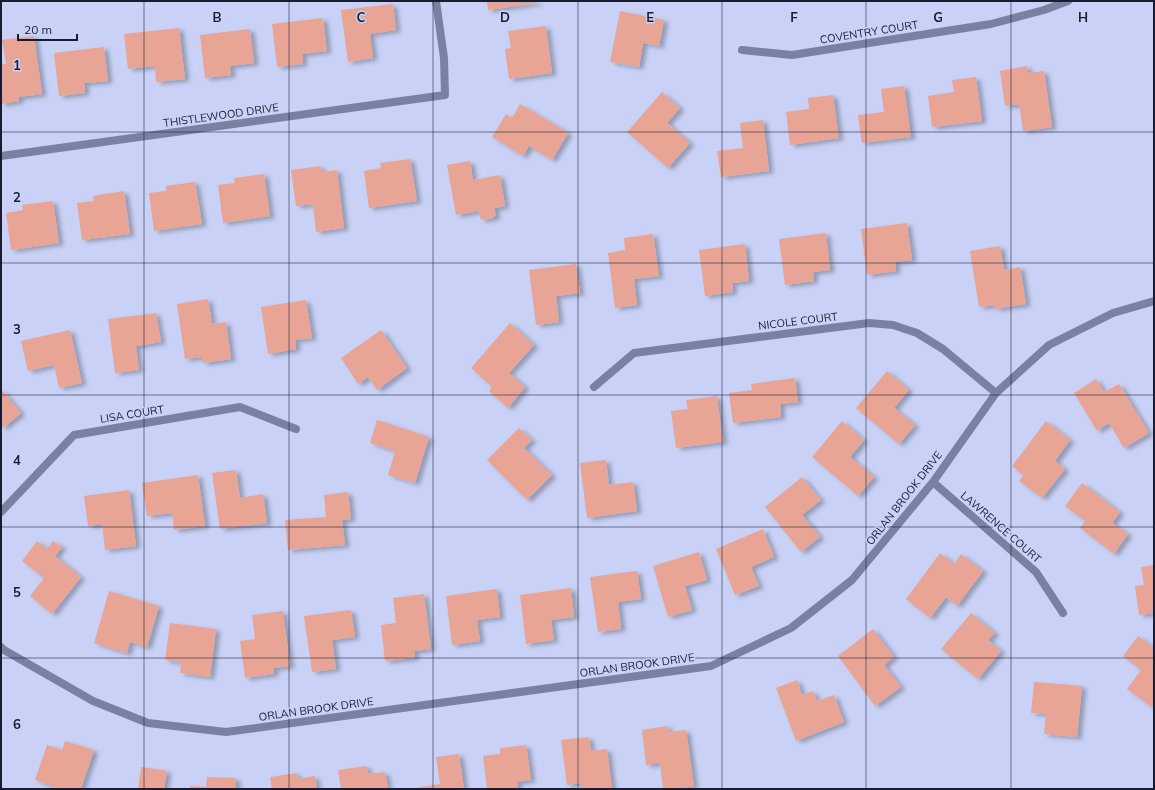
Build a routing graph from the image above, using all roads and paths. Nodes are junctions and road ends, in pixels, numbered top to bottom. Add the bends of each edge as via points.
1 (436, 1) edge
2 (1068, 1) edge
3 (742, 50) dead end
4 (1, 156) edge
5 (1154, 301) edge
6 (594, 387) dead end
7 (996, 394) junction
8 (296, 428) dead end
9 (932, 482) junction
10 (1, 512) edge
11 (1063, 613) dead end
12 (2, 650) edge

1 - 4 street, THISTLEWOOD DRIVE via 444,58 445,96
2 - 3 street, COVENTRY COURT via 991,24 792,55
5 - 7 street, ORLAN BROOK DRIVE via 1113,313 1049,345
6 - 7 street, NICOLE COURT via 634,353 869,324 893,325 917,333 943,349
7 - 9 street, ORLAN BROOK DRIVE
8 - 10 street, LISA COURT via 240,407 74,435
9 - 11 street, LAWRENCE COURT via 1036,572
9 - 12 street, ORLAN BROOK DRIVE via 852,580 790,628 711,666 226,732 148,722 93,701

